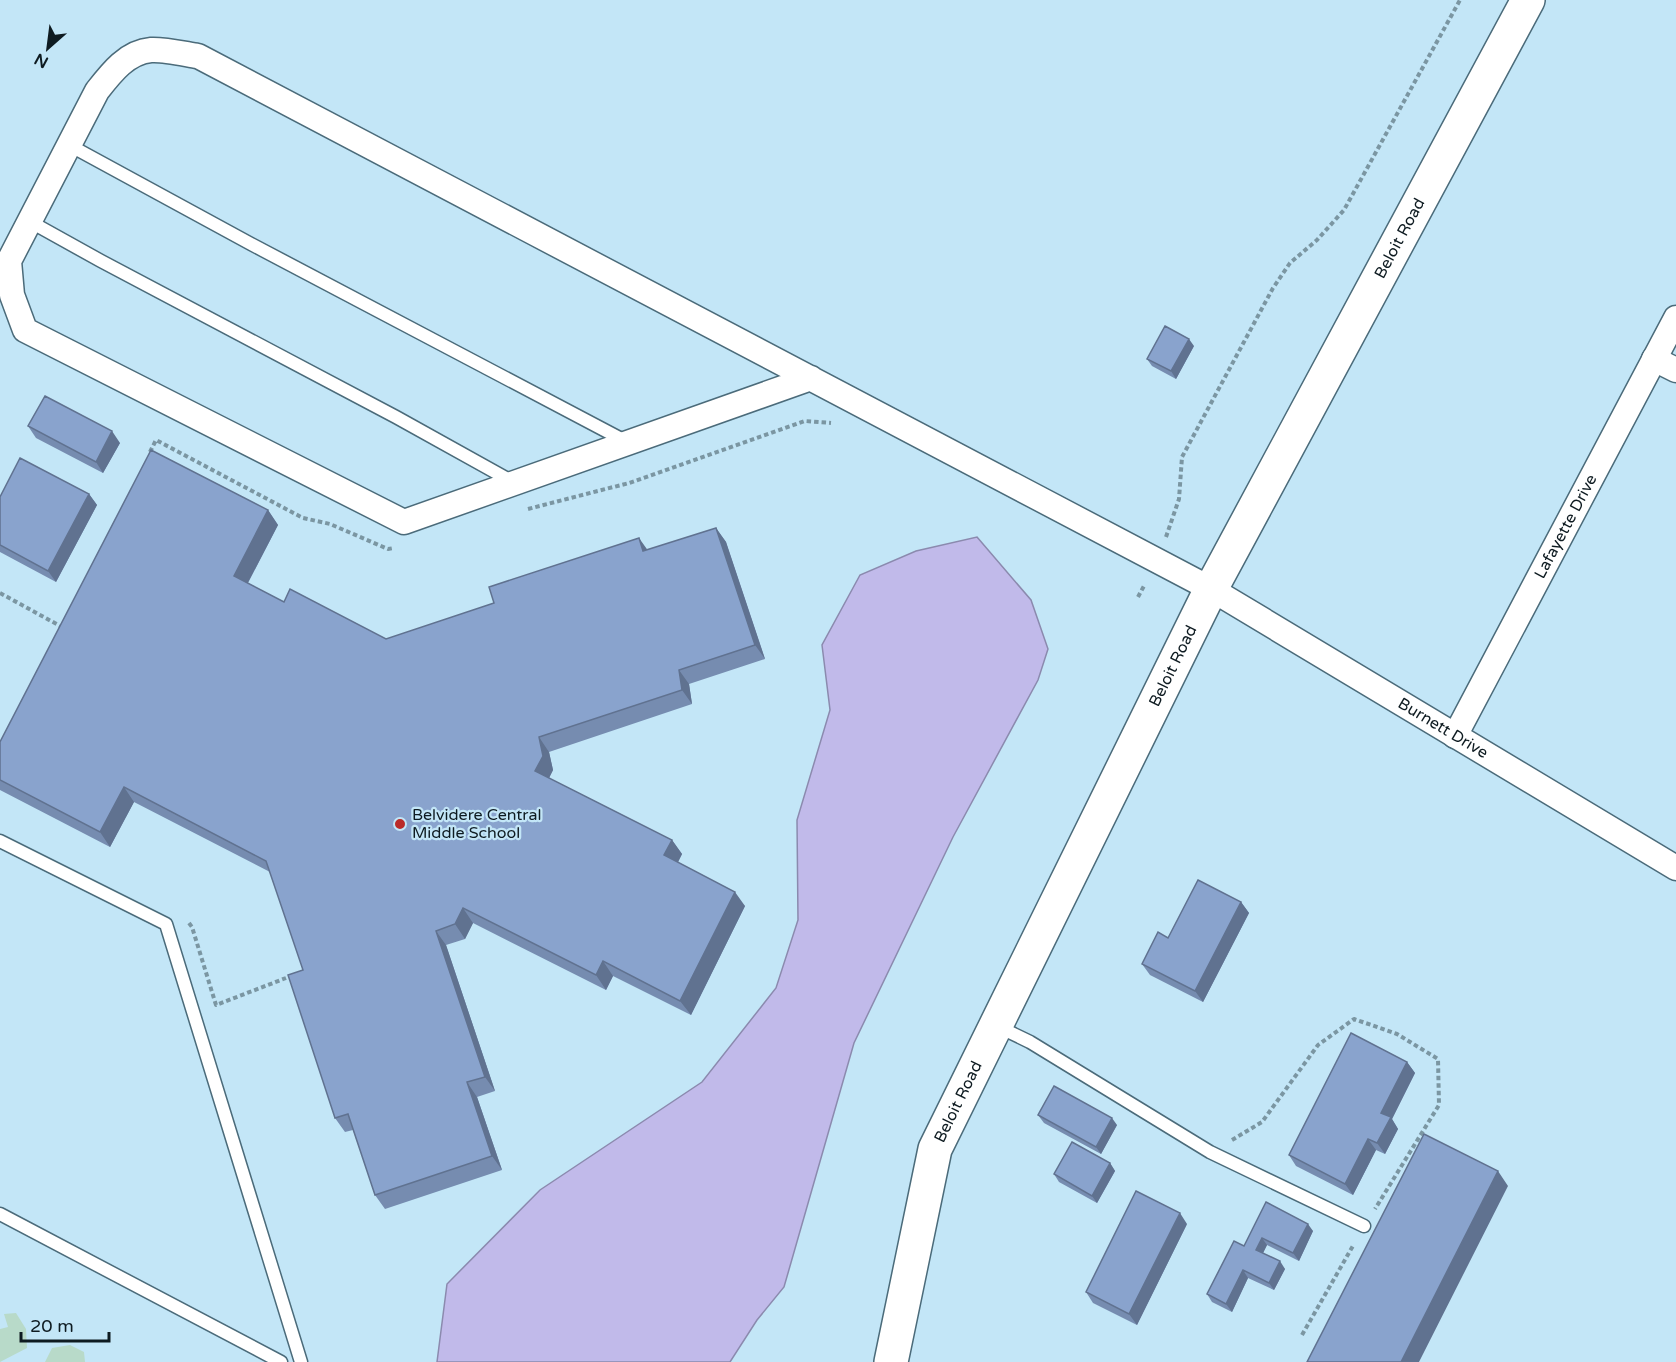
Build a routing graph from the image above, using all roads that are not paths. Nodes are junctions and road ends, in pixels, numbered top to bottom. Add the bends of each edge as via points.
1 (1528, 0) edge
2 (69, 146) junction
3 (29, 221) junction
4 (1676, 318) edge
5 (1654, 359) junction
6 (1676, 370) edge
7 (811, 378) junction
8 (628, 442) junction
9 (514, 483) junction
10 (1211, 589) junction
11 (1455, 736) junction
12 (0, 841) edge
13 (1676, 868) edge
14 (995, 1026) junction
15 (0, 1214) edge
16 (1364, 1226) road end
17 (281, 1362) edge
18 (302, 1362) edge
19 (891, 1362) edge

1 - 10 main road, Beloit Road
2 - 3 street, Burnett Drive
2 - 7 street, Burnett Drive via 97,91 113,70 132,56 152,50 198,56
2 - 8 lane
3 - 9 lane
3 - 9 street, Burnett Drive via 9,261 12,295 25,330 404,522
4 - 5 street, Lafayette Drive
5 - 6 street
5 - 11 street, Lafayette Drive
7 - 8 street
7 - 10 street, Burnett Drive
8 - 9 street
10 - 11 street, Burnett Drive
10 - 14 main road, Beloit Road
11 - 13 street, Burnett Drive
12 - 18 lane via 165,924
14 - 16 lane via 1030,1042 1210,1152
14 - 19 main road, Beloit Road via 935,1149
15 - 17 lane

